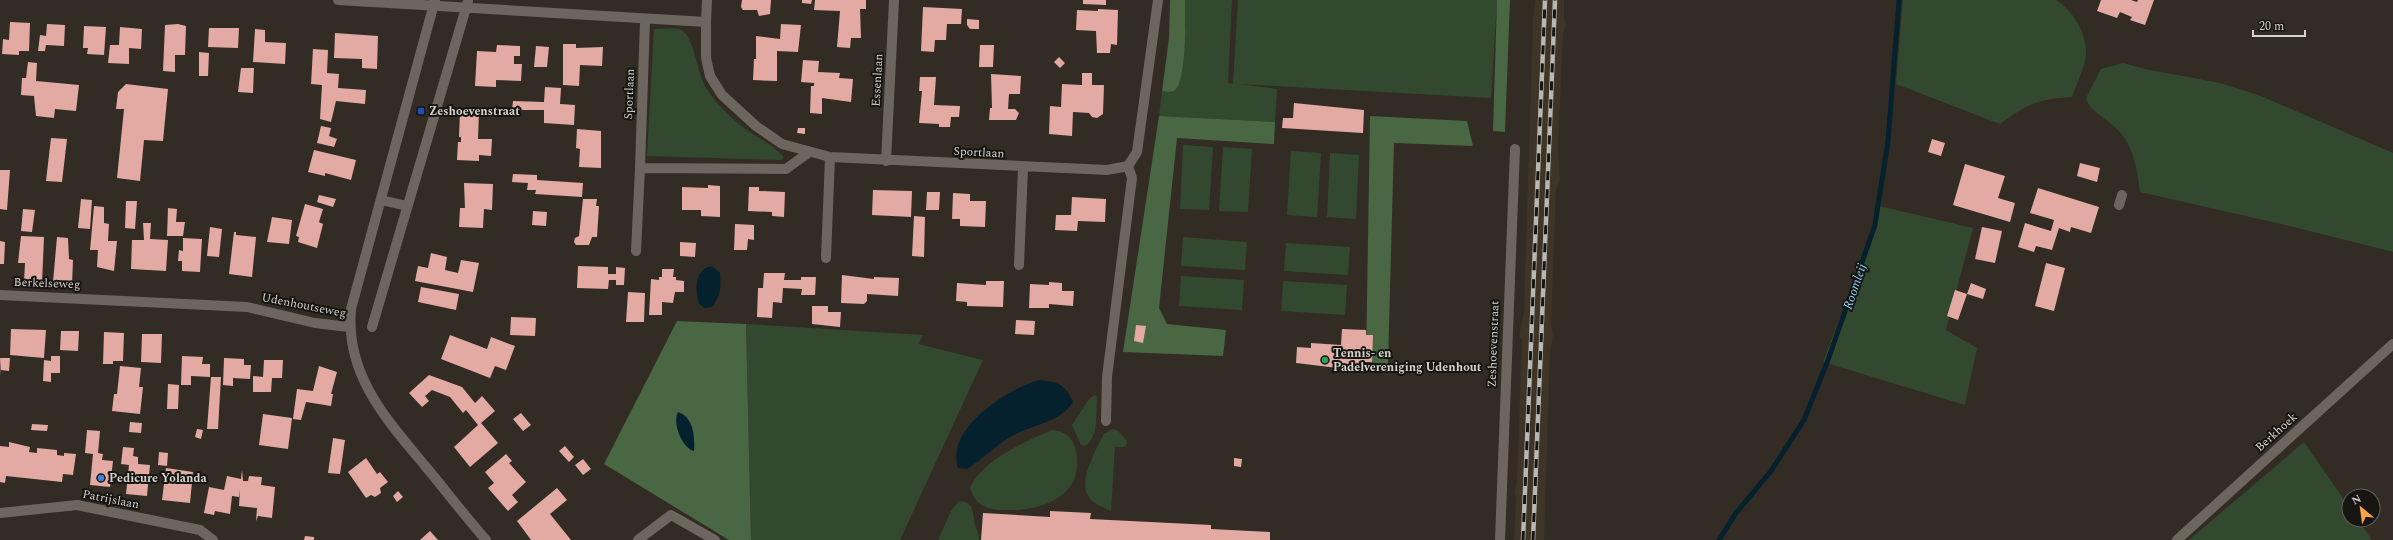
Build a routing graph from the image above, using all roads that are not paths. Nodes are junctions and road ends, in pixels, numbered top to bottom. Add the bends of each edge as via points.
1 (338, 0) edge
2 (707, 0) edge
3 (894, 0) edge
4 (1158, 0) edge
5 (435, 2) edge
6 (468, 3) edge
7 (645, 20) junction
8 (706, 22) junction
9 (1515, 149) dead end
10 (808, 152) junction
11 (830, 157) junction
12 (886, 161) junction
13 (1128, 166) junction
14 (640, 168) junction
15 (1023, 168) junction
16 (2122, 195) dead end
17 (381, 200) junction
18 (2119, 205) dead end
19 (407, 206) junction
20 (636, 251) dead end
21 (826, 258) dead end
22 (1019, 265) dead end
23 (0, 295) edge
24 (94, 298) joint
25 (349, 327) junction
26 (372, 328) dead end
27 (2393, 344) edge
28 (1106, 421) dead end
29 (0, 513) edge
30 (213, 540) edge
31 (486, 540) edge
32 (638, 540) edge
33 (715, 540) edge
34 (1500, 540) edge
35 (2177, 540) edge

1 - 5 street
2 - 8 street, Sportlaan
3 - 12 street, Essenlaan
4 - 13 street via 1137,152
5 - 6 street
5 - 17 street
6 - 7 street
6 - 19 street
7 - 8 street
7 - 14 street, Sportlaan
8 - 10 street, Sportlaan via 707,64 710,76 722,95 756,126 782,144
9 - 34 street, Zeshoevenstraat
10 - 11 street, Sportlaan
10 - 14 street via 786,169
11 - 12 street, Sportlaan
11 - 21 street
12 - 15 street, Sportlaan
13 - 15 street, Sportlaan via 1107,170
13 - 28 street via 1132,178 1107,378
14 - 20 street, Sportlaan
15 - 22 street
16 - 18 street
17 - 19 street
17 - 25 street via 351,309
19 - 26 street
23 - 24 street, Berkelseweg
24 - 25 street, Udenhoutseweg via 247,307
25 - 31 street, Udenhoutseweg via 360,374 376,405
27 - 35 street, Berkhoek
29 - 30 street, Patrijslaan via 77,505 200,530
32 - 33 street via 670,515

